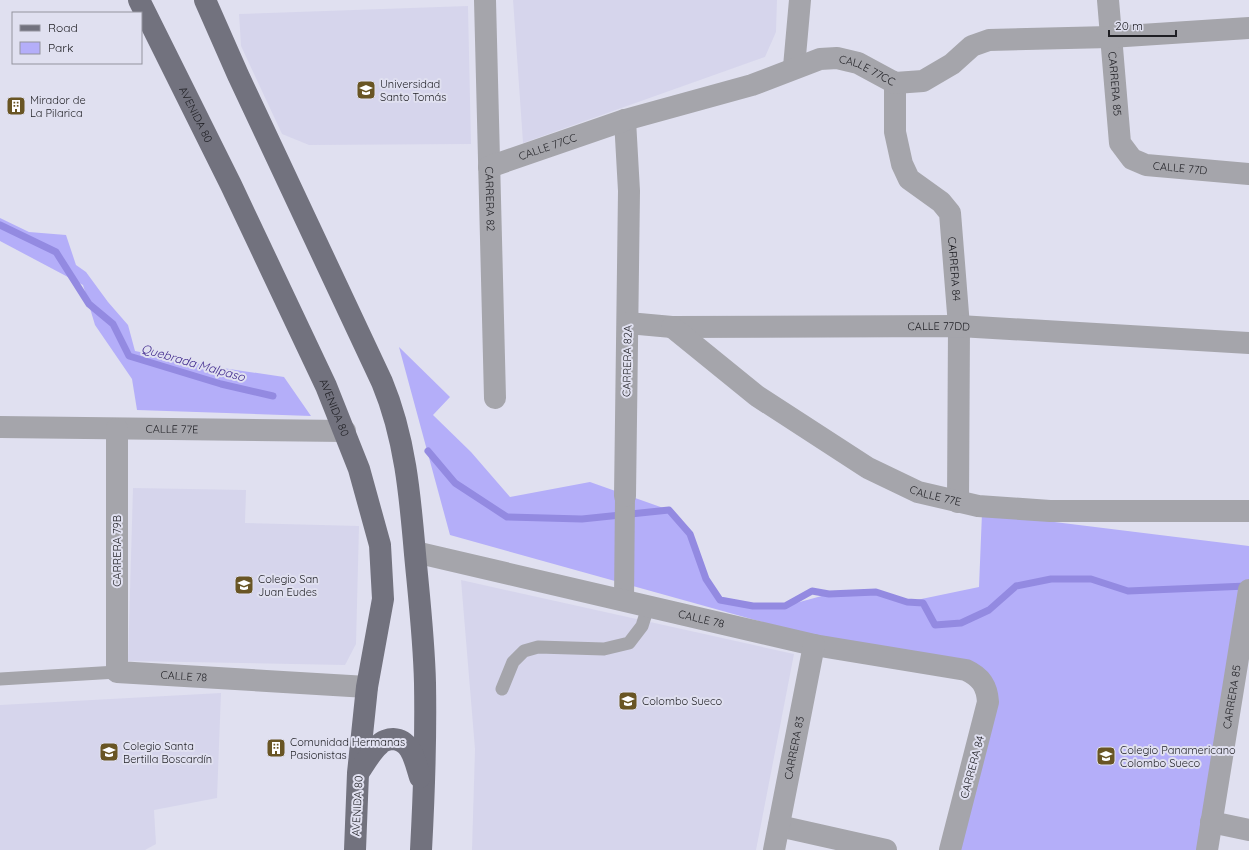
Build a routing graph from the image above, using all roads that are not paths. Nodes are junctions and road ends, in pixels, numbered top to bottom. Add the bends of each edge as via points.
1 (139, 0) edge
2 (205, 0) edge
3 (485, 0) edge
4 (800, 0) edge
5 (1108, 0) edge
6 (1249, 28) edge
7 (1110, 37) junction
8 (794, 67) junction
9 (894, 83) junction
10 (625, 120) junction
11 (1120, 143) joint
12 (489, 167) junction
13 (1249, 174) edge
14 (628, 323) junction
15 (959, 326) junction
16 (672, 327) junction
17 (1249, 343) edge
18 (495, 398) dead end
19 (0, 428) edge
20 (117, 429) junction
21 (345, 431) junction
22 (626, 496) joint
23 (958, 502) junction
24 (1249, 511) edge
25 (1225, 512) junction
26 (1249, 525) edge
27 (415, 552) junction
28 (1249, 590) edge
29 (624, 601) junction
30 (648, 607) junction
31 (814, 645) junction
32 (1244, 660) edge
33 (117, 672) junction
34 (0, 678) edge
35 (985, 684) joint
36 (367, 687) junction
37 (502, 689) dead end
38 (358, 773) junction
39 (424, 792) junction
40 (1211, 822) junction
41 (779, 826) junction
42 (1249, 830) edge
43 (355, 850) edge
44 (421, 850) edge
45 (774, 850) edge
46 (886, 850) edge
47 (950, 850) edge
48 (1207, 850) edge

1 - 21 main road, AVENIDA 80 via 301,330
2 - 27 main road via 393,408 401,439
3 - 12 street, CARRERA 82
4 - 8 street
5 - 7 street, CARRERA 85
6 - 7 street, CALLE 77CC
7 - 9 street, CALLE 77CC via 989,40 972,46 952,64 923,81
7 - 11 street, CARRERA 85
8 - 9 street, CALLE 77CC via 820,59 837,58 858,63
8 - 10 street, CALLE 77CC via 752,85
9 - 15 street, CARRERA 84 via 895,132 902,164 909,179 941,202 950,213
10 - 12 street, CALLE 77CC
10 - 14 street, CARRERA 82A
11 - 13 street, CALLE 77D via 1132,159 1146,165
12 - 18 street, CARRERA 82
14 - 16 street, CALLE 77DD
14 - 22 street, CARRERA 82A
15 - 16 street, CALLE 77DD
15 - 17 street, CALLE 77DD
15 - 23 street, CARRERA 84
16 - 23 street, CALLE 77E via 757,396 868,468 918,492
19 - 20 street, CALLE 77E
20 - 21 street, CALLE 77E
20 - 33 street, CARRERA 79B
21 - 36 main road, AVENIDA 80 via 359,469 380,544 383,599
22 - 29 street, CARRERA 82A
23 - 25 street, CALLE 77E via 978,506 1050,511
24 - 25 street, CALLE 77E
25 - 26 street via 1240,517
27 - 29 street, CALLE 78
27 - 39 main road via 425,682
28 - 32 street, CARRERA 85
29 - 30 street, CALLE 78
30 - 31 street, CALLE 78
30 - 37 lane via 642,626 629,643 604,649 538,647 524,651 513,662
31 - 35 street, CALLE 78 via 966,670
31 - 41 street, CARRERA 83
32 - 40 street, CARRERA 85
33 - 34 lane, CALLE 78
33 - 36 street, CALLE 78
35 - 47 street, CARRERA 84 via 986,713
36 - 38 main road, AVENIDA 80
38 - 39 main road via 380,744 390,739 397,740 405,743 411,751
38 - 43 main road, AVENIDA 80
39 - 44 main road
40 - 42 street
40 - 48 street, CARRERA 85
41 - 45 street, CARRERA 83
41 - 46 street

